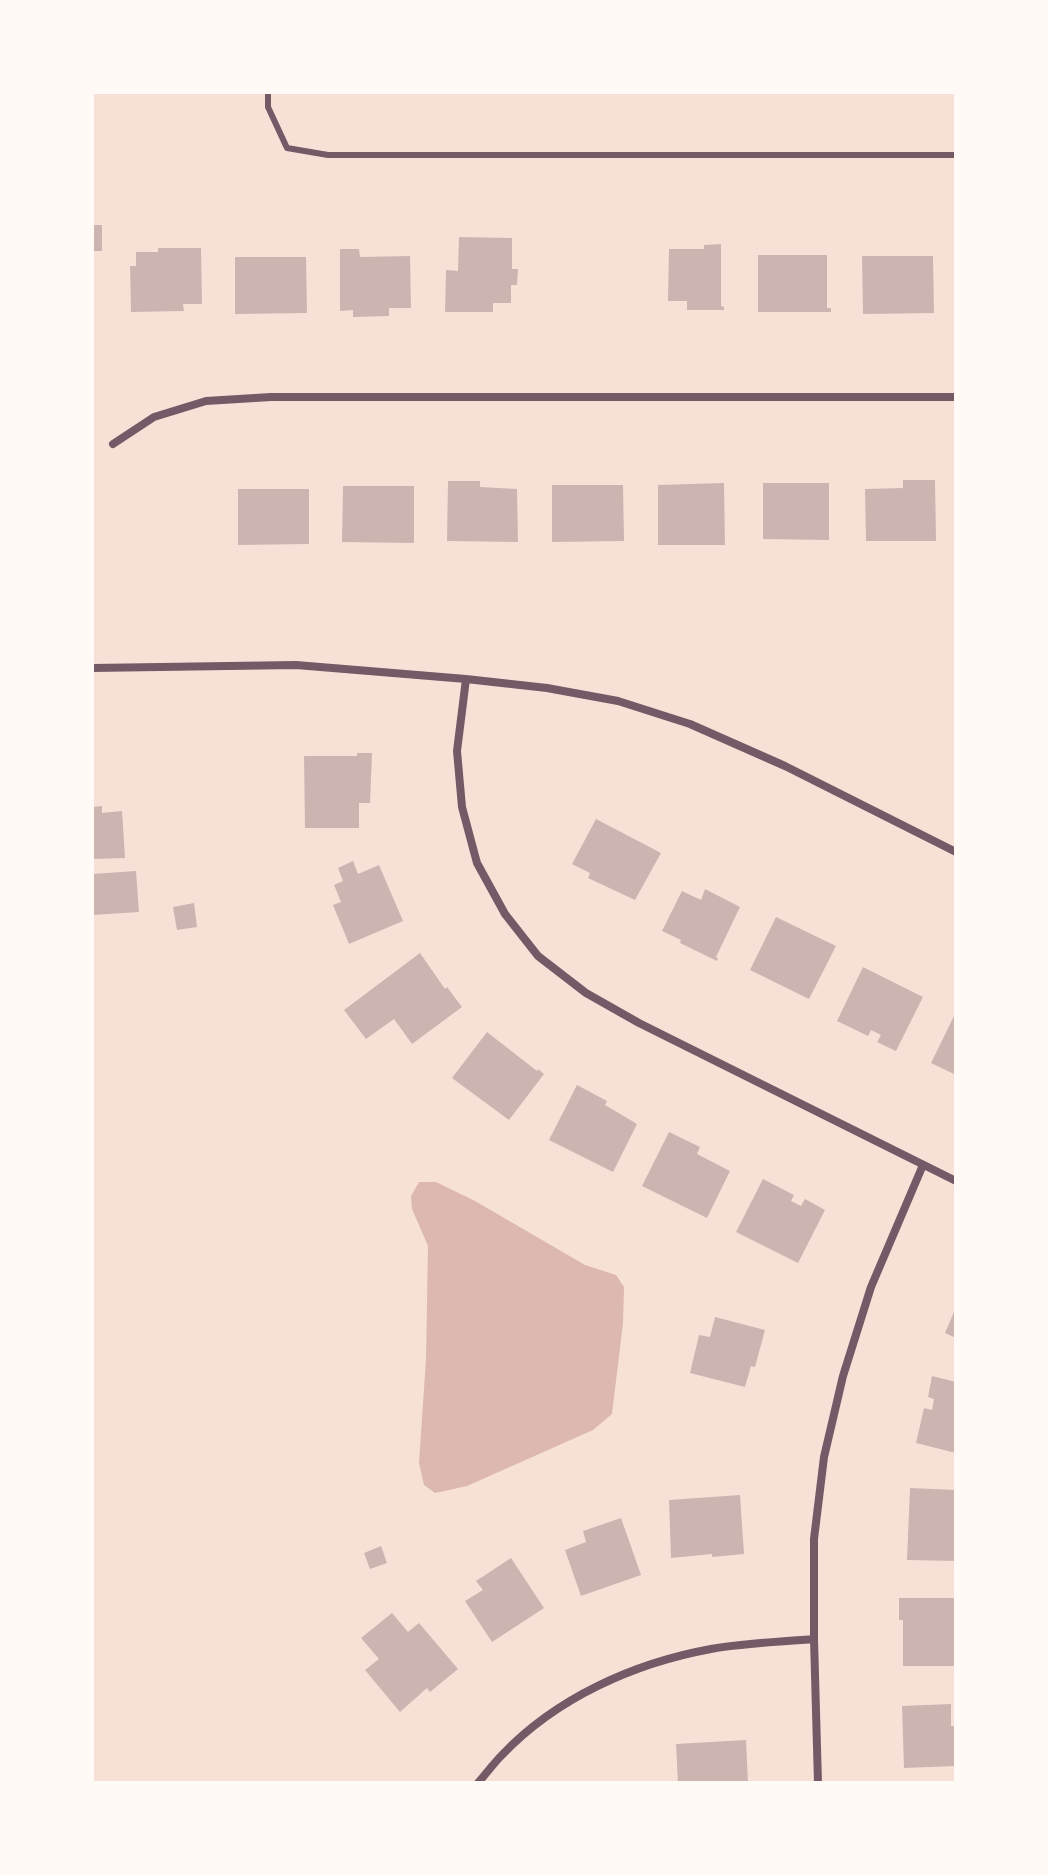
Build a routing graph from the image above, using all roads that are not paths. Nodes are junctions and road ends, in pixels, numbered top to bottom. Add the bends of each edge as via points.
1 (268, 92) edge
2 (956, 155) edge
3 (956, 397) edge
4 (113, 444) dead end
5 (92, 668) edge
6 (466, 679) junction
7 (956, 852) edge
8 (923, 1165) junction
9 (956, 1181) edge
10 (814, 1639) junction
11 (478, 1783) edge
12 (818, 1783) edge

1 - 2 lane via 268,107 287,148 328,155
3 - 4 street via 271,397 206,401 154,417
5 - 6 street via 296,665
6 - 7 street via 618,701 690,724
6 - 8 street via 457,751 462,807 477,863 505,914 538,956 586,993 639,1023
8 - 9 street
8 - 10 street via 871,1287 824,1457 814,1539
10 - 11 street via 712,1648 650,1664 593,1687 542,1721
10 - 12 street

